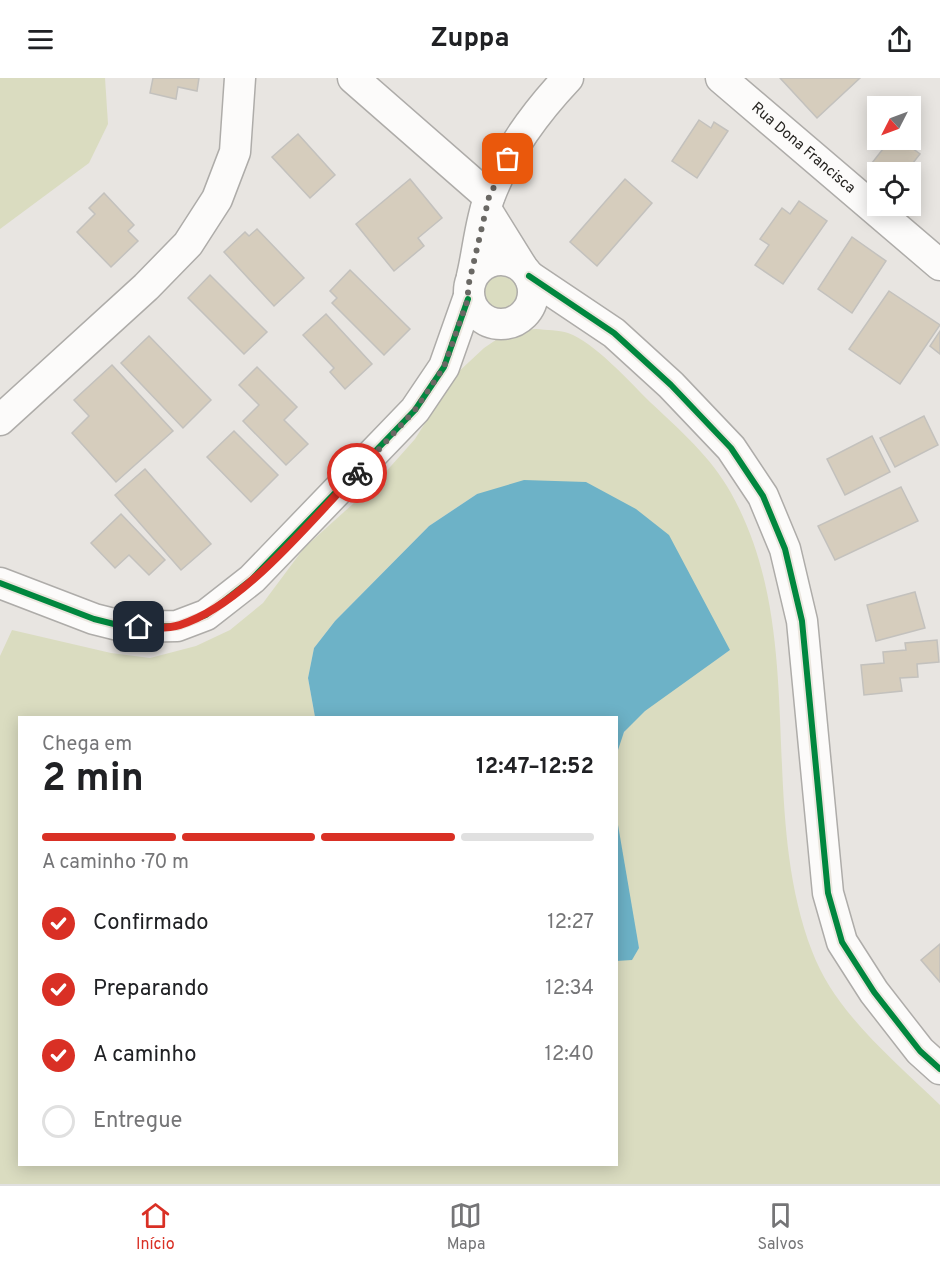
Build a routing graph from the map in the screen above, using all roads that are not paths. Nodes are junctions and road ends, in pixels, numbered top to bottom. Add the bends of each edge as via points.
1 (241, 78) edge
2 (353, 78) edge
3 (568, 78) edge
4 (721, 78) edge
5 (487, 203) junction
6 (940, 264) edge
7 (526, 272) junction
8 (470, 287) junction
9 (528, 311) junction
10 (498, 324) junction
11 (614, 333) junction
12 (444, 367) junction
13 (0, 420) edge
14 (0, 583) edge
15 (940, 1069) edge

1 - 13 street via 235,152 217,199 188,244
2 - 5 street
3 - 5 street via 539,109 518,140
4 - 6 street, Rua Dona Francisca
5 - 7 street
5 - 8 street
7 - 8 street via 509,261 495,260 482,265
7 - 9 street via 533,288
7 - 11 street
8 - 10 street via 475,312 485,321
8 - 12 street
9 - 10 street via 510,324
9 - 11 street
10 - 12 street
11 - 15 street via 731,448 764,496 785,549 801,621 828,893 842,942 874,992 920,1051
12 - 14 street via 390,439 252,579 206,615 177,626 126,627

